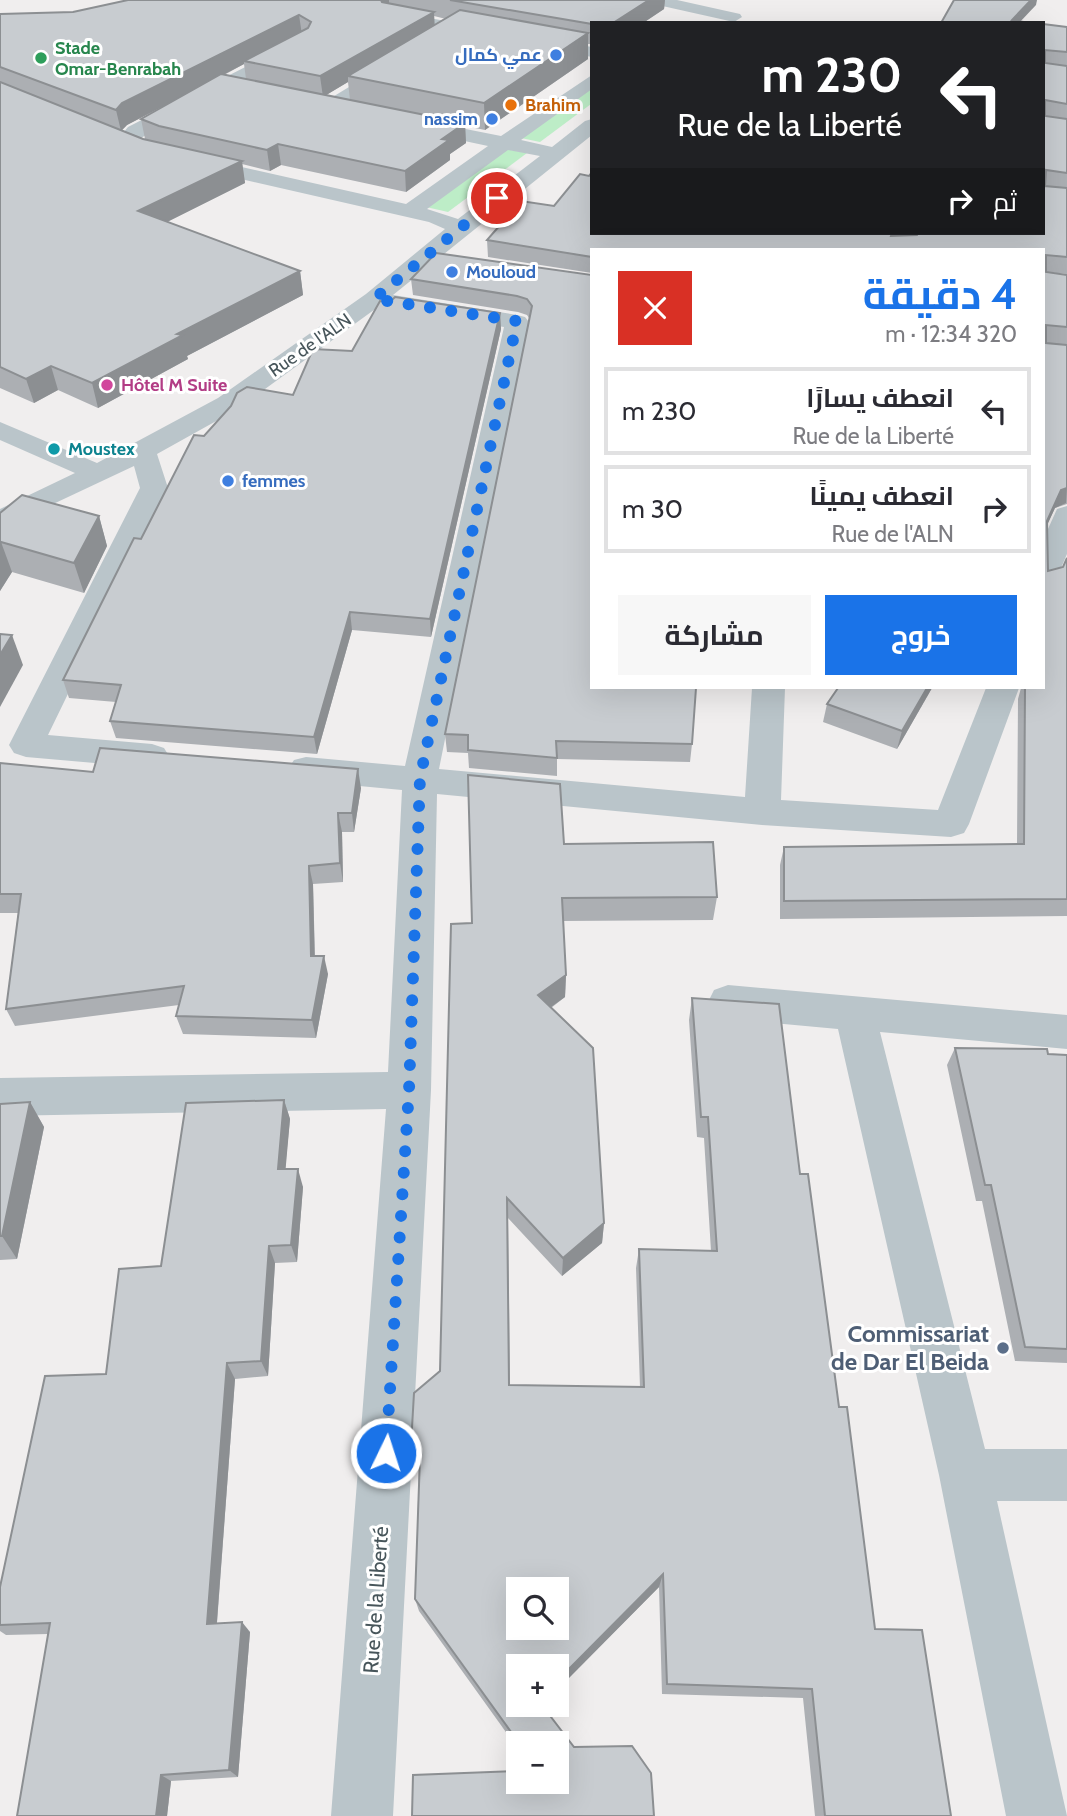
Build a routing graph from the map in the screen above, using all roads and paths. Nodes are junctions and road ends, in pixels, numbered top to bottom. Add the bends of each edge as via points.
1 (655, 0) edge
2 (749, 6) dead end
3 (390, 16) edge
4 (730, 20) edge
5 (457, 28) junction
6 (303, 42) edge
7 (433, 42) edge
8 (590, 52) edge
9 (409, 56) edge
10 (590, 81) edge
11 (221, 85) junction
12 (247, 91) edge
13 (352, 112) edge
14 (391, 120) edge
15 (590, 126) edge
16 (111, 137) edge
17 (504, 143) junction
18 (136, 147) junction
19 (554, 153) junction
20 (410, 211) junction
21 (460, 228) junction
22 (424, 256) junction
23 (449, 260) edge
24 (374, 299) junction
25 (0, 430) edge
26 (143, 451) junction
27 (97, 473) junction
28 (1067, 514) edge
29 (0, 520) edge
30 (1045, 573) edge
31 (769, 689) edge
32 (1002, 689) edge
33 (189, 759) edge
34 (271, 766) edge
35 (420, 778) junction
36 (762, 812) junction
37 (705, 1000) edge
38 (855, 1013) junction
39 (1067, 1032) edge
40 (409, 1090) junction
41 (0, 1097) edge
42 (965, 1475) junction
43 (1067, 1475) edge
44 (362, 1816) edge
45 (1037, 1816) edge

1 - 4 street
2 - 4 street
3 - 5 street
5 - 7 street
5 - 8 street
6 - 11 street
9 - 13 street via 319,105
10 - 17 street
11 - 12 street
11 - 18 street via 135,131 128,139
14 - 17 street
15 - 19 street, Rue de l'ALN
16 - 18 street
17 - 19 street
17 - 20 street
18 - 20 street
19 - 21 street, Rue de l'ALN
20 - 21 street
21 - 22 street, Rue de l'ALN
22 - 23 street
22 - 24 street, Rue de l'ALN
24 - 26 street, Rue de l'ALN via 227,404
24 - 35 street, Rue de la Liberté via 525,310
25 - 27 street
26 - 27 street, Rue de l'ALN
26 - 33 street via 154,488 26,745
27 - 29 street, Rue de l'ALN
28 - 30 street
31 - 36 street
32 - 36 street via 951,824
34 - 35 street
35 - 36 street
35 - 40 street, Rue de la Liberté
37 - 38 street
38 - 39 street
38 - 42 street
40 - 41 street
40 - 44 street, Rue de la Liberté
42 - 43 street
42 - 45 street

